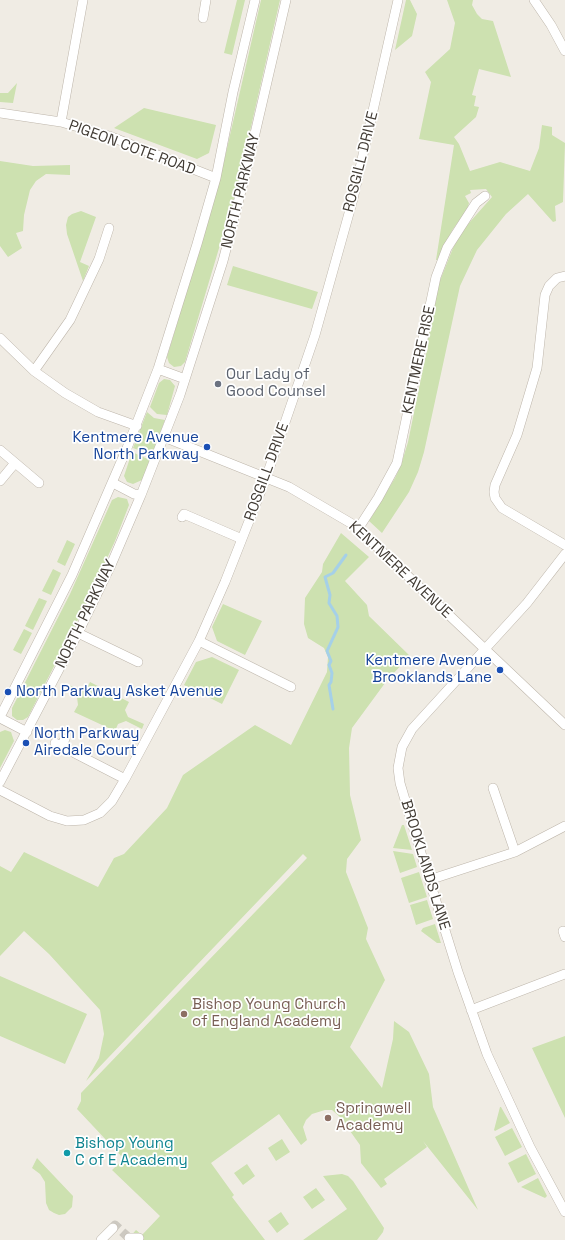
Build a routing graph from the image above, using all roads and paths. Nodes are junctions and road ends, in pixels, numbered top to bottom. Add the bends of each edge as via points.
1 (83, 0) edge
2 (206, 0) edge
3 (255, 0) edge
4 (286, 0) edge
5 (398, 0) edge
6 (534, 0) edge
7 (203, 18) dead end
8 (565, 51) edge
9 (0, 113) edge
10 (61, 122) junction
11 (216, 178) junction
12 (485, 196) dead end
13 (109, 228) dead end
14 (565, 276) edge
15 (1, 342) edge
16 (158, 369) junction
17 (34, 371) junction
18 (185, 379) junction
19 (137, 426) junction
20 (164, 437) junction
21 (0, 450) edge
22 (15, 463) junction
23 (266, 478) junction
24 (0, 482) edge
25 (39, 483) dead end
26 (113, 483) junction
27 (141, 494) junction
28 (182, 518) dead end
29 (358, 529) junction
30 (242, 539) junction
31 (565, 545) edge
32 (565, 554) edge
33 (78, 633) junction
34 (199, 641) junction
35 (485, 649) junction
36 (138, 662) dead end
37 (291, 688) dead end
38 (0, 717) edge
39 (565, 726) edge
40 (26, 732) junction
41 (60, 743) dead end
42 (125, 779) junction
43 (0, 782) edge
44 (493, 788) dead end
45 (0, 790) edge
46 (565, 826) edge
47 (515, 852) junction
48 (429, 880) junction
49 (565, 974) edge
50 (471, 1010) junction
51 (565, 1212) edge
52 (113, 1228) dead end
53 (129, 1238) dead end
54 (140, 1238) dead end
55 (101, 1240) edge

1 - 10 street
2 - 7 street
3 - 11 street, NORTH PARKWAY
4 - 18 street, NORTH PARKWAY via 223,261
5 - 23 street, ROSGILL DRIVE via 370,129 330,286
6 - 8 street
9 - 10 street, PIGEON COTE ROAD
10 - 11 street, PIGEON COTE ROAD via 109,136
11 - 16 street, NORTH PARKWAY
12 - 29 street, KENTMERE RISE via 476,203 447,248 436,277 396,463
13 - 17 street via 99,259 70,320
14 - 31 street via 557,278 545,295 537,368 518,435 494,492 502,508
15 - 17 street
16 - 18 street
16 - 19 street, NORTH PARKWAY
17 - 19 street via 98,412
18 - 20 street, NORTH PARKWAY
19 - 26 street, NORTH PARKWAY
20 - 23 street, KENTMERE AVENUE
20 - 27 street, NORTH PARKWAY
21 - 22 street
22 - 24 street
22 - 25 street
23 - 29 street, KENTMERE AVENUE via 309,498
23 - 30 street, ROSGILL DRIVE
26 - 27 street via 134,494
26 - 38 street, NORTH PARKWAY via 72,575
27 - 33 street, NORTH PARKWAY
28 - 30 street via 184,514
29 - 35 street, KENTMERE AVENUE
30 - 34 street, ROSGILL DRIVE
32 - 35 street, BROOKLANDS LANE via 527,603
33 - 36 street
33 - 40 street, NORTH PARKWAY
34 - 37 street
34 - 42 street, ROSGILL DRIVE
35 - 39 street, KENTMERE AVENUE
35 - 48 street, BROOKLANDS LANE via 412,729 404,741 400,754 400,783
38 - 40 street, NORTH PARKWAY
40 - 43 street, NORTH PARKWAY
41 - 42 street
42 - 45 street, ROSGILL DRIVE via 112,801 100,813 84,820 67,821 50,816
44 - 47 street
46 - 47 street
47 - 48 street
48 - 50 street, BROOKLANDS LANE
49 - 50 street
50 - 51 street, BROOKLANDS LANE via 509,1104
52 - 55 street
53 - 54 street

